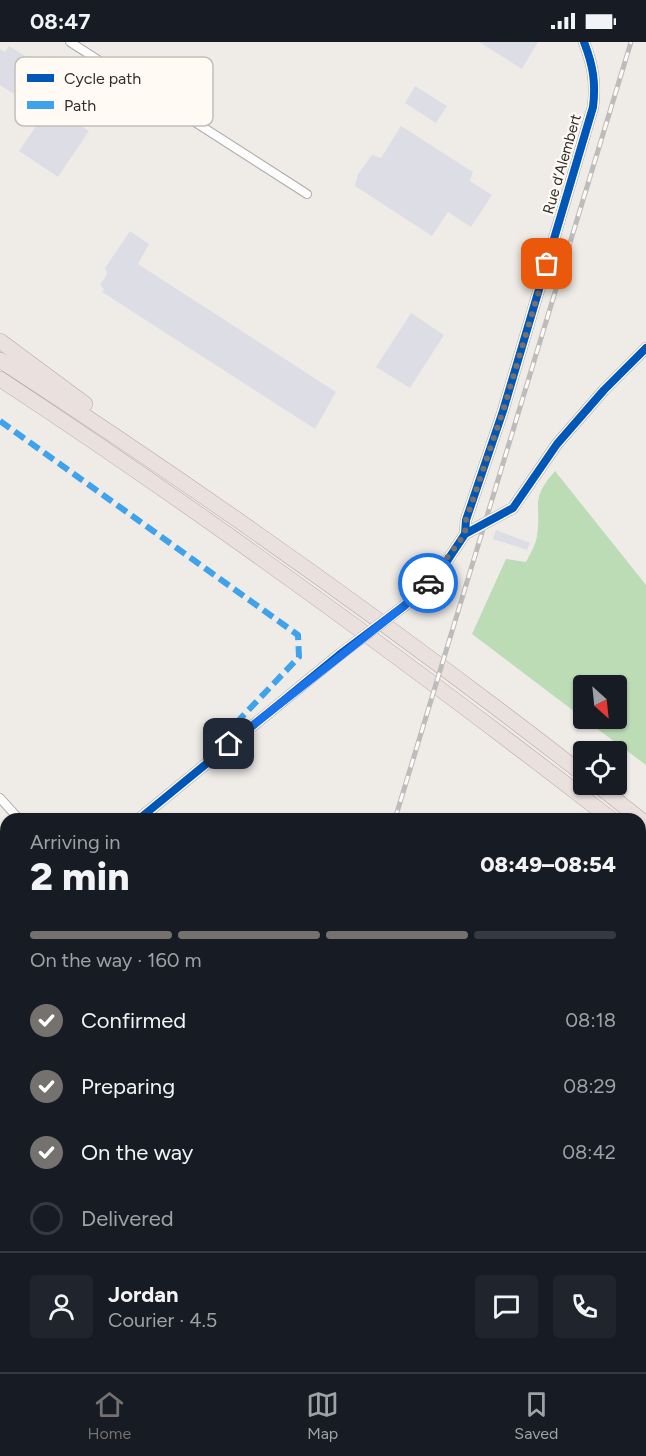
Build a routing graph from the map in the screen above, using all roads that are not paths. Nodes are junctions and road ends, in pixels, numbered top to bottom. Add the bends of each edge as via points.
1 (70, 42) edge
2 (584, 42) edge
3 (93, 57) edge
4 (201, 126) edge
5 (307, 194) dead end
6 (0, 341) edge
7 (646, 348) edge
8 (0, 360) edge
9 (0, 379) edge
10 (121, 438) junction
11 (465, 534) junction
12 (573, 767) edge
13 (610, 795) edge
14 (0, 798) edge
15 (14, 813) edge
16 (146, 813) edge
17 (603, 813) edge
18 (632, 813) edge

1 - 3 street
2 - 11 street, Rue d’Alembert via 593,64 593,107 503,411 466,520
4 - 5 street
6 - 10 highway via 111,423
7 - 11 street via 557,444 513,508
8 - 10 highway
9 - 17 highway via 253,552
10 - 12 highway via 399,635
11 - 16 street, bridge via 443,567 404,606
13 - 18 highway
14 - 15 street

